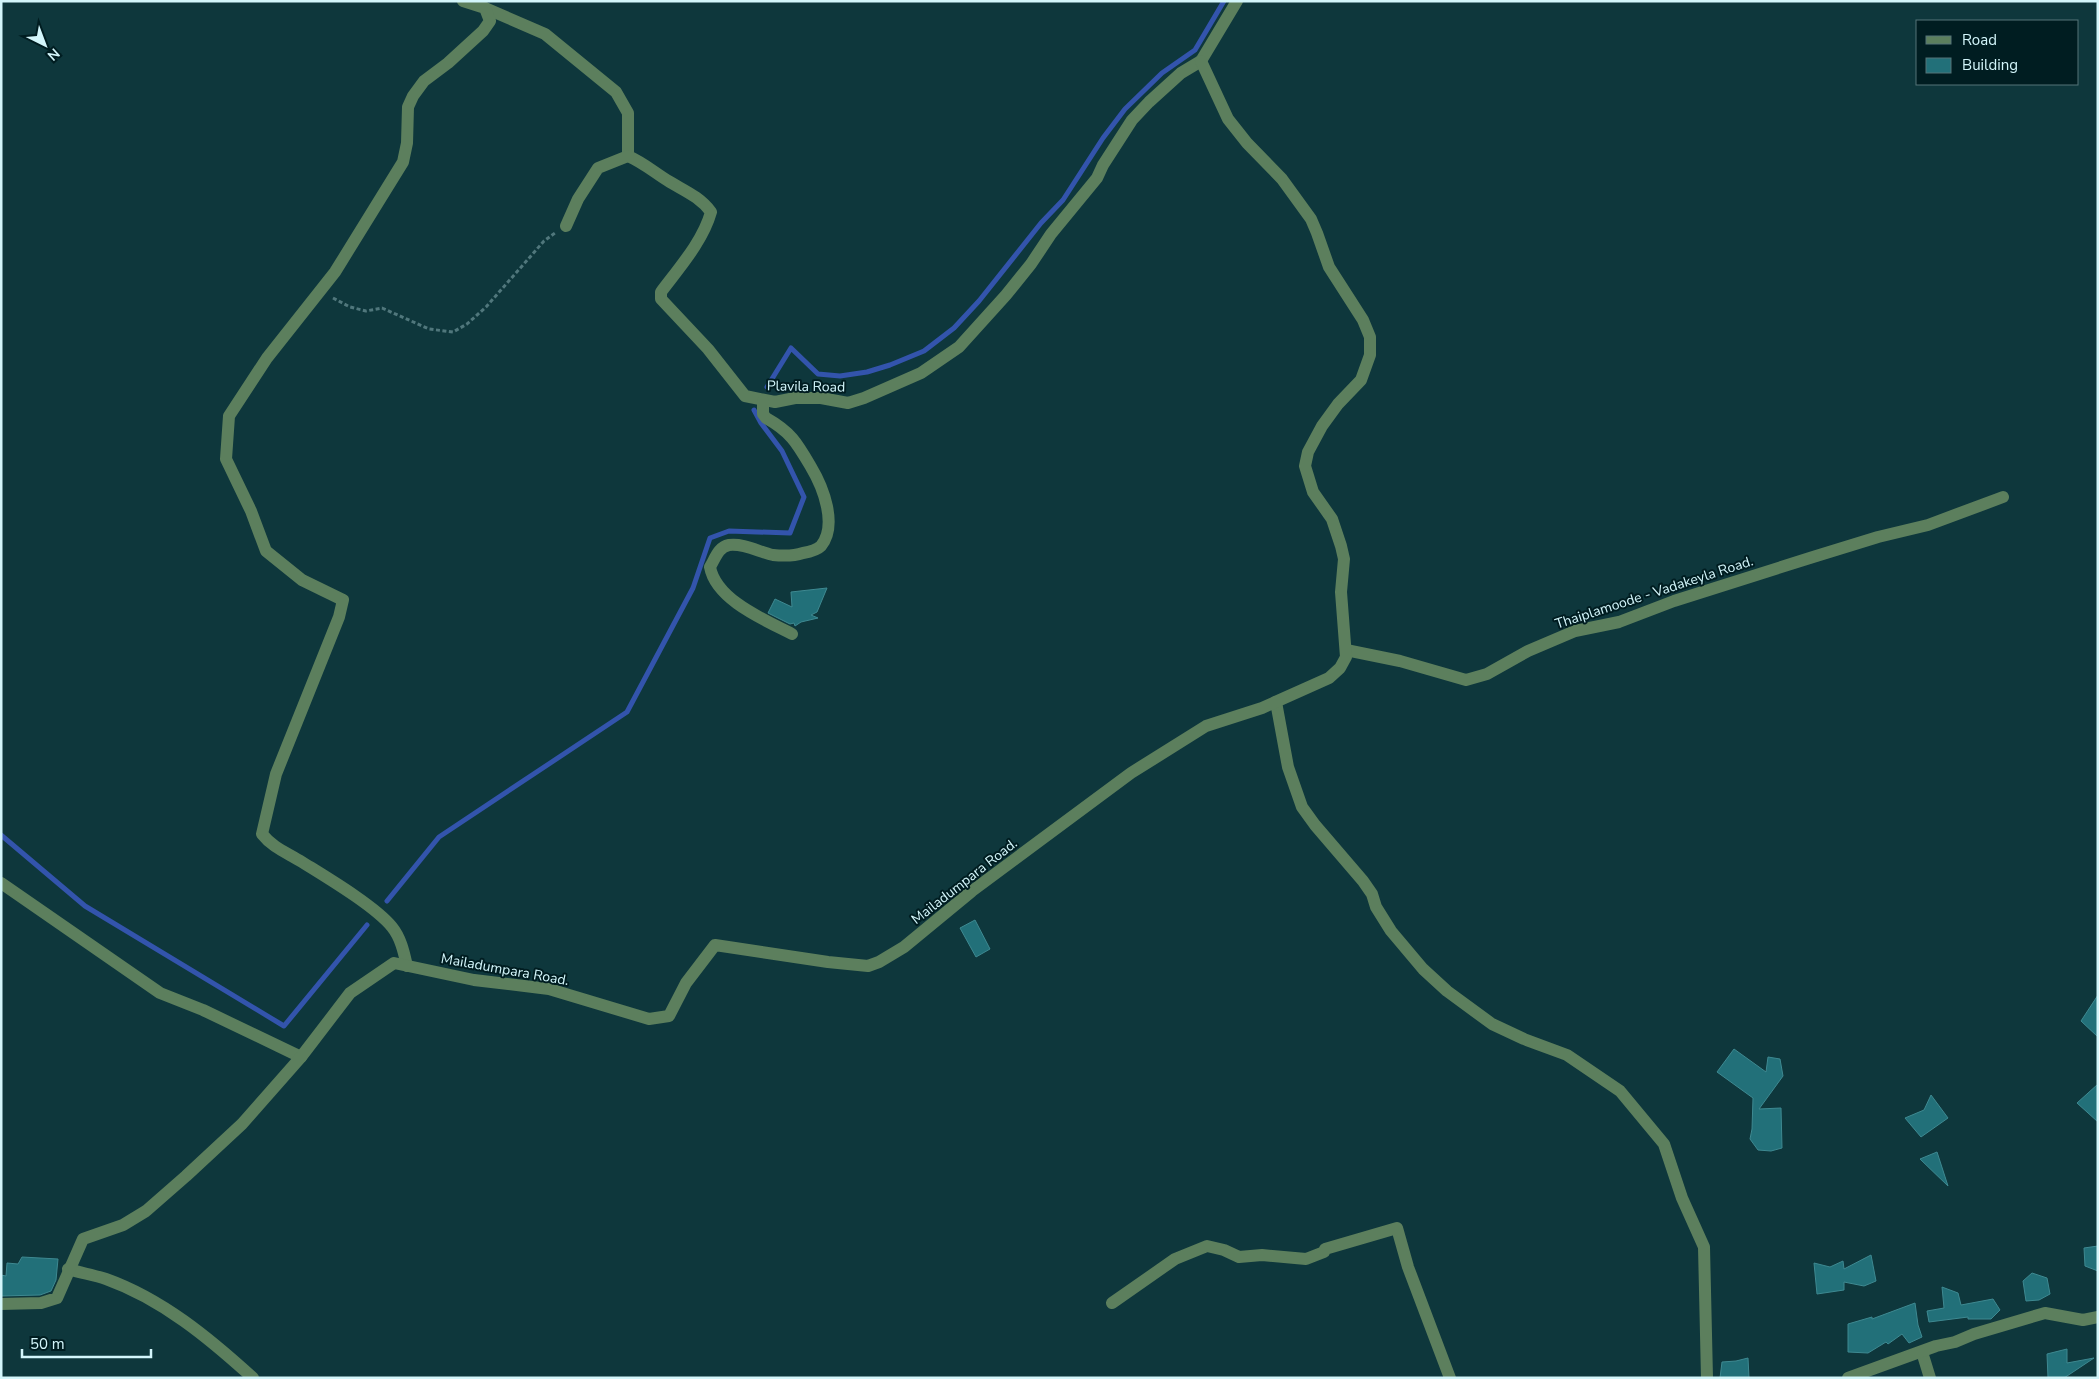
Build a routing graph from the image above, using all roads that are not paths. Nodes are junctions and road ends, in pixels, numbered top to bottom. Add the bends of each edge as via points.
1 (463, 1) edge
2 (1237, 1) edge
3 (486, 8) junction
4 (1201, 61) junction
5 (628, 156) junction
6 (566, 226) road end
7 (764, 401) junction
8 (2003, 497) dead end
9 (792, 634) dead end
10 (1346, 650) junction
11 (1276, 702) junction
12 (1, 883) edge
13 (407, 966) junction
14 (301, 1057) junction
15 (68, 1270) junction
16 (1112, 1303) dead end
17 (1, 1304) edge
18 (2098, 1317) edge
19 (1922, 1352) junction
20 (253, 1378) edge
21 (1450, 1378) edge
22 (1706, 1378) edge
23 (1848, 1378) edge
24 (1930, 1378) edge

1 - 3 street
2 - 4 street
3 - 5 street via 545,34 616,92 628,113
3 - 13 street via 490,21 483,31 424,81 413,96 408,106 404,162 335,272 267,358 229,416 226,459 251,510 266,551 302,580 343,600 276,774 262,834 270,845 301,861 391,926
4 - 7 street, Plavila Road via 1181,73 1132,120 1097,178 1006,295 959,347 921,373 864,398 848,402 795,398
4 - 10 street, Mailadumpara Road. via 1228,119 1282,178 1310,219 1329,267 1363,320 1370,337 1370,355 1362,380 1322,426 1308,452 1305,466 1313,492 1332,519 1344,559 1341,592
5 - 6 street via 598,168 578,199
5 - 7 street, Plavila Road via 697,197 712,212 693,248 661,292 661,300 708,349 745,396
7 - 9 street via 763,414 790,433 822,489 828,534 817,549 795,556 728,545 720,549 710,568 724,593
8 - 10 street, Thaiplamoode - Vadakeyla Road. via 1928,525 1850,545 1674,601 1619,622 1575,631 1486,674 1466,680
10 - 11 street, Mailadumpara Road. via 1344,663 1333,676
11 - 13 street, Mailadumpara Road. via 1206,726 1152,760 972,892 904,947 868,966 715,945 686,983 669,1016 649,1019 548,989 474,980
11 - 22 street via 1288,767 1302,807 1363,881 1391,931 1423,969 1492,1024 1567,1055 1620,1091 1664,1144 1682,1198 1704,1247
12 - 14 street via 160,993
13 - 14 street, Mailadumpara Road. via 394,963 350,992
14 - 15 street, Mailadumpara Road. via 242,1124 146,1211 123,1225 83,1239
15 - 17 street, Mailadumpara Road. via 57,1298 41,1303
15 - 20 street via 106,1279 165,1309 190,1324
16 - 21 street via 1175,1259 1207,1246 1239,1257 1262,1255 1306,1259 1325,1249 1397,1228 1408,1267
18 - 19 street via 2082,1320 2045,1313
19 - 23 street
19 - 24 street

